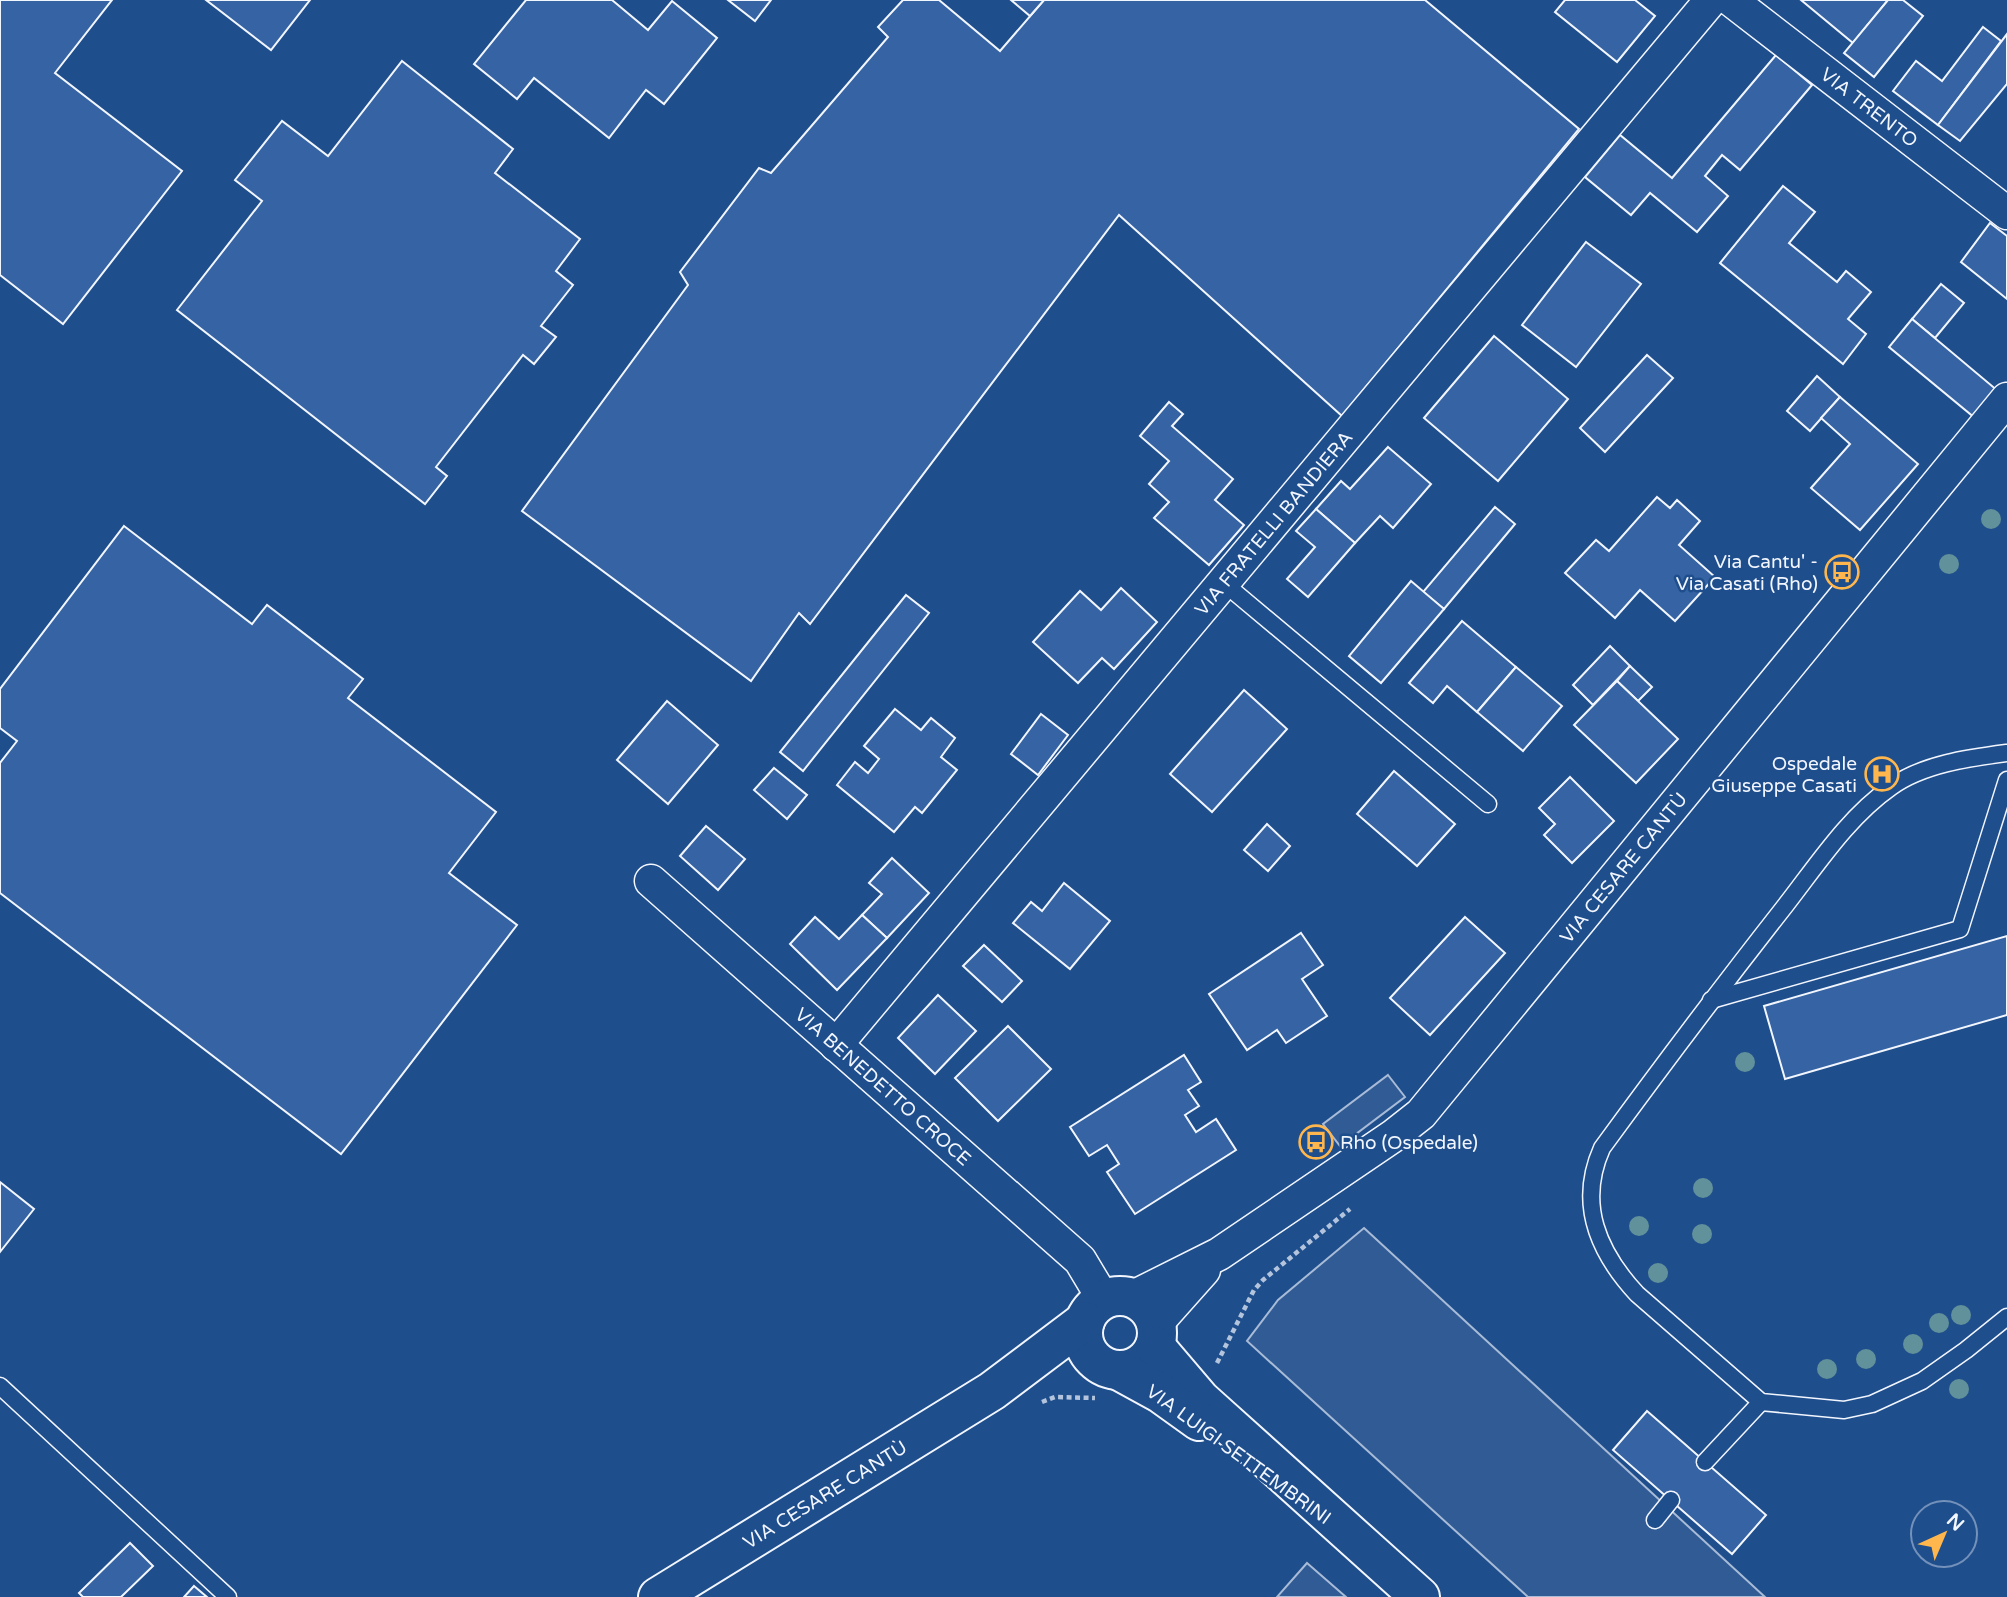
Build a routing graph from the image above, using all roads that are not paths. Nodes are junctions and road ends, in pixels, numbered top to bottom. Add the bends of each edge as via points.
1 (1711, 0) edge
2 (1731, 0) edge
3 (2007, 213) edge
4 (2007, 399) edge
5 (1225, 584) junction
6 (2007, 753) edge
7 (2007, 780) edge
8 (1488, 804) dead end
9 (651, 881) dead end
10 (1712, 1000) junction
11 (836, 1045) junction
12 (2007, 1317) edge
13 (1126, 1318) junction
14 (1111, 1369) junction
15 (0, 1387) edge
16 (992, 1391) junction
17 (1761, 1402) junction
18 (1705, 1462) dead end
19 (1671, 1500) dead end
20 (1655, 1520) dead end
21 (1357, 1541) junction
22 (229, 1597) edge
23 (658, 1597) edge
24 (1420, 1597) edge

1 - 5 street, VIA FRATELLI BANDIERA
2 - 3 street, VIA TRENTO
4 - 13 street, VIA CESARE CANTÙ via 1421,1114
5 - 8 lane
5 - 11 street, VIA FRATELLI BANDIERA
6 - 10 lane via 1972,757 1910,775 1875,799 1839,837
7 - 10 lane via 1960,929
9 - 11 street, VIA BENEDETTO CROCE
10 - 17 lane via 1602,1148 1593,1173 1591,1203 1602,1246 1622,1278
11 - 13 street, VIA BENEDETTO CROCE via 1080,1261
12 - 17 lane via 1922,1381 1871,1404 1844,1410
13 - 14 street via 1141,1364
13 - 14 street via 1084,1342 1095,1361
13 - 16 street, VIA CESARE CANTÙ
13 - 21 street, VIA LUIGI SETTEMBRINI via 1201,1400
14 - 16 street, VIA CESARE CANTÙ via 1078,1367
14 - 21 street, VIA LUIGI SETTEMBRINI via 1160,1393
15 - 22 lane
16 - 23 street, VIA CESARE CANTÙ
17 - 18 lane
19 - 20 lane
21 - 24 street, VIA LUIGI SETTEMBRINI

